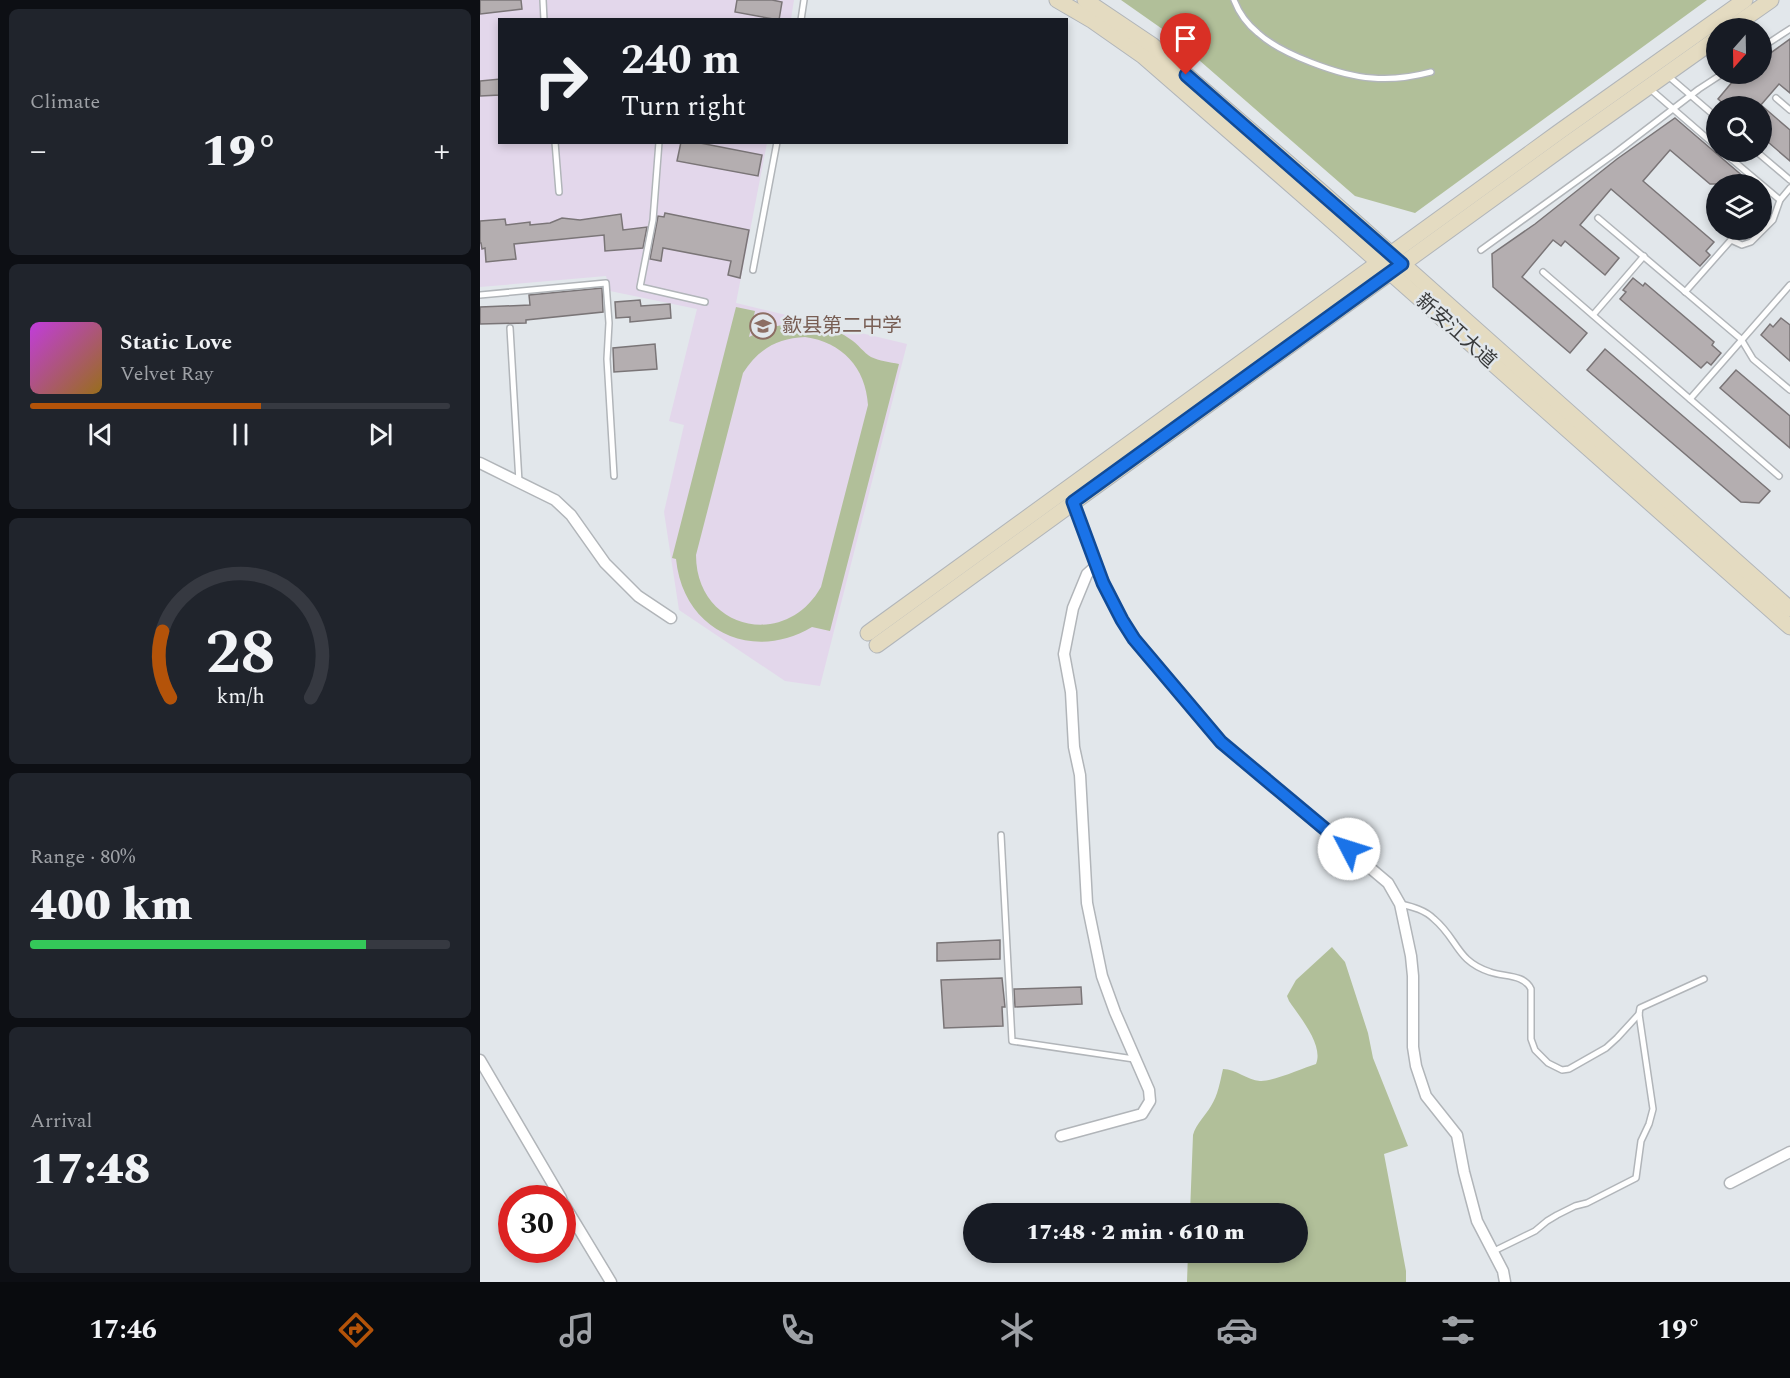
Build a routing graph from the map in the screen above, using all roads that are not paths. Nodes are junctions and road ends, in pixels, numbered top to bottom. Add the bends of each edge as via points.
1 (543, 0) edge
2 (804, 0) edge
3 (1058, 0) edge
4 (1085, 0) edge
5 (1234, 0) edge
6 (1745, 0) edge
7 (1771, 0) edge
8 (544, 18) edge
9 (801, 18) edge
10 (1745, 18) edge
11 (1790, 29) edge
12 (1772, 41) edge
13 (1706, 46) edge
14 (1431, 72) dead end
15 (1666, 74) junction
16 (1707, 84) edge
17 (1648, 88) junction
18 (1691, 95) junction
19 (1776, 98) dead end
20 (1706, 108) edge
21 (1673, 109) junction
22 (1790, 110) edge
23 (1706, 137) edge
24 (555, 144) edge
25 (658, 144) edge
26 (777, 144) edge
27 (1735, 162) edge
28 (1769, 162) edge
29 (1790, 180) edge
30 (1790, 188) edge
31 (559, 192) dead end
32 (1780, 200) junction
33 (1598, 218) dead end
34 (1481, 249) dead end
35 (1644, 256) junction
36 (1391, 263) junction
37 (753, 270) dead end
38 (1543, 272) dead end
39 (1790, 285) edge
40 (1685, 292) junction
41 (1787, 293) edge
42 (480, 295) edge
43 (705, 302) dead end
44 (1593, 315) junction
45 (510, 328) dead end
46 (1741, 339) junction
47 (1790, 390) edge
48 (1690, 399) junction
49 (480, 463) edge
50 (614, 476) dead end
51 (1779, 476) dead end
52 (519, 482) junction
53 (1073, 502) junction
54 (1096, 566) junction
55 (1790, 609) edge
56 (671, 618) dead end
57 (1790, 627) edge
58 (1001, 835) dead end
59 (1400, 904) junction
60 (1704, 979) dead end
61 (1639, 1014) junction
62 (1136, 1059) junction
63 (480, 1060) edge
64 (1061, 1136) dead end
65 (1790, 1152) edge
66 (1730, 1183) dead end
67 (553, 1185) edge
68 (576, 1223) edge
69 (1494, 1251) junction
70 (611, 1282) edge
71 (1505, 1282) edge

1 - 8 lane
2 - 9 lane
3 - 36 street, 新安江大道 via 1143,56
4 - 36 street, 新安江大道 via 1152,45
5 - 14 lane via 1239,13 1258,34 1327,68 1372,78 1402,78
6 - 36 street
7 - 10 street
11 - 12 lane
13 - 15 street
15 - 17 street
15 - 18 lane
16 - 18 lane
17 - 21 lane
17 - 36 street
18 - 20 lane
18 - 21 lane
19 - 22 lane
21 - 23 lane
21 - 34 lane
24 - 31 lane
25 - 43 lane via 653,220 640,287
26 - 37 lane
27 - 32 lane
28 - 29 lane
30 - 32 lane
32 - 40 lane via 1773,220 1751,242 1742,245 1731,240
33 - 35 lane
35 - 40 lane
35 - 44 lane
36 - 53 street
36 - 53 street via 872,639
36 - 55 street, 新安江大道
36 - 57 street, 新安江大道
38 - 44 lane
39 - 41 lane
40 - 46 lane
41 - 46 lane
42 - 50 lane via 606,283
44 - 48 lane
45 - 52 lane
46 - 47 lane via 1754,359
46 - 48 lane
48 - 51 lane
49 - 52 street
52 - 56 street via 566,509 605,563 638,596
53 - 54 street
54 - 59 street via 1134,639 1212,733 1388,883
54 - 62 street via 1087,574 1073,608 1064,662 1080,775 1088,915 1102,976
58 - 62 lane via 1012,1041
59 - 61 lane via 1436,920 1474,965 1527,983 1531,990 1532,1043 1537,1054 1554,1067 1569,1069 1606,1048
59 - 69 street via 1413,976 1416,1066 1426,1096 1457,1135 1477,1221
60 - 61 lane via 1640,1008
61 - 69 lane via 1653,1109 1641,1141 1636,1178 1557,1215
62 - 64 street via 1149,1090 1148,1108 1142,1114
63 - 67 street
65 - 66 street
68 - 70 street
69 - 71 street

